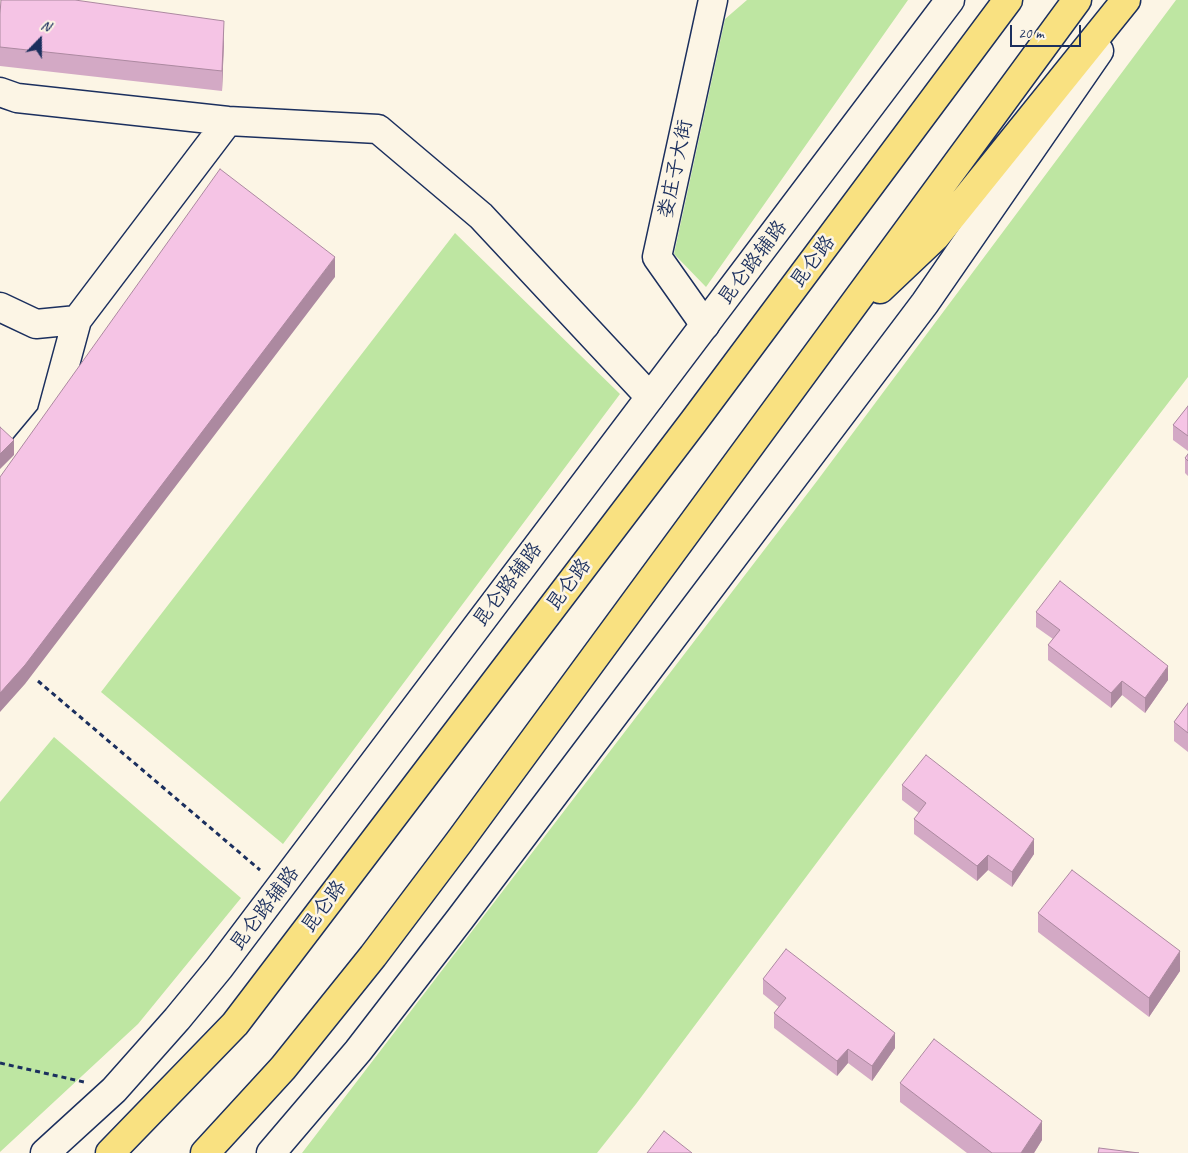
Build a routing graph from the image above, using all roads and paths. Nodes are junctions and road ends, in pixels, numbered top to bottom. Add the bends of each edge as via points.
1 (713, 0) edge
2 (950, 0) edge
3 (1008, 0) edge
4 (1077, 0) edge
5 (1126, 0) edge
6 (1135, 0) edge
7 (0, 92) edge
8 (228, 121) junction
9 (0, 307) edge
10 (77, 320) junction
11 (705, 325) junction
12 (830, 336) junction
13 (650, 397) junction
14 (0, 476) edge
15 (38, 681) dead end
16 (281, 888) junction
17 (0, 1062) edge
18 (114, 1090) junction
19 (45, 1153) edge
20 (110, 1153) edge
21 (205, 1153) edge
22 (272, 1153) edge

1 - 11 main road, 娄庄子大街 via 657,257
2 - 11 main road, 昆仑路辅路
3 - 20 highway, 昆仑路 via 700,413 236,1024
4 - 12 highway
5 - 12 highway via 936,236
6 - 22 main road via 924,303 460,919 358,1051
7 - 8 main road via 17,98
8 - 10 main road
8 - 13 main road via 378,128 481,216
9 - 10 main road via 36,324
10 - 14 main road via 51,416
11 - 13 main road, 昆仑路辅路
12 - 21 highway via 390,933 283,1068
13 - 16 main road, 昆仑路辅路
15 - 16 path
16 - 18 main road, 昆仑路辅路 via 177,1019
17 - 18 path
18 - 19 main road, 昆仑路辅路

